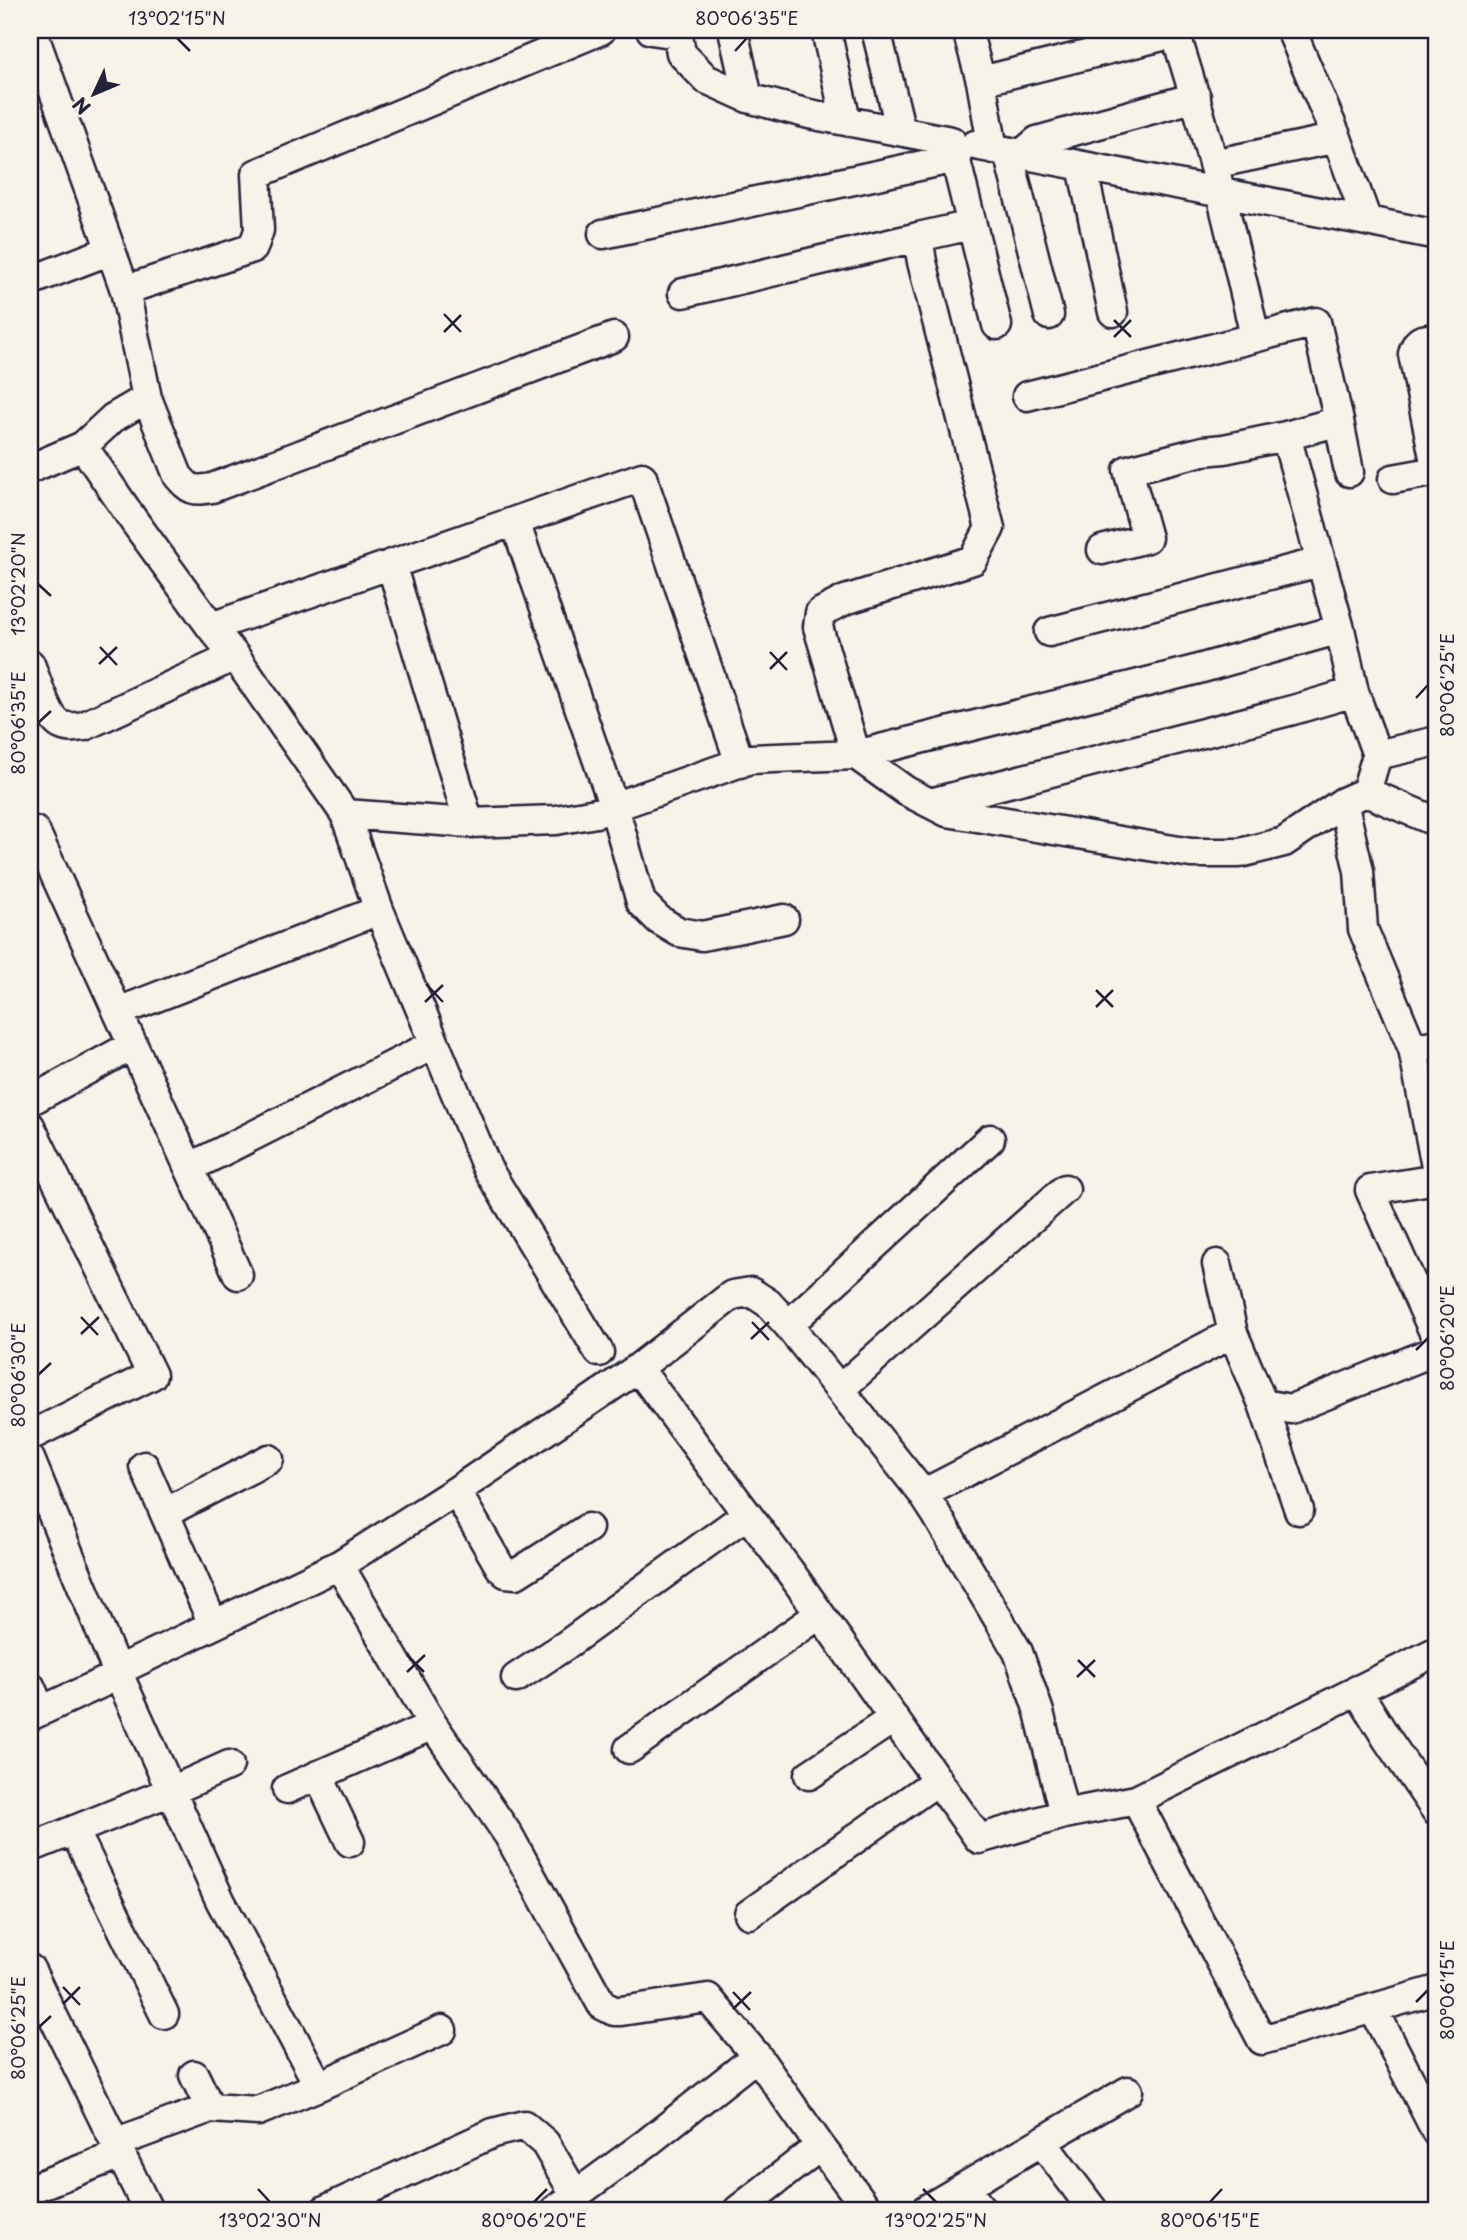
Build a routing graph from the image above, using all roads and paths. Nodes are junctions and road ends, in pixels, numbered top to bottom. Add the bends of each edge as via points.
1 (32, 30) edge
2 (601, 30) edge
3 (733, 30) edge
4 (826, 30) edge
5 (876, 30) edge
6 (967, 30) edge
7 (1291, 30) edge
8 (669, 31) edge
9 (1174, 32) edge
10 (981, 80) junction
11 (1196, 97) junction
12 (748, 98) junction
13 (846, 121) junction
14 (901, 131) junction
15 (1338, 138) junction
16 (954, 149) junction
17 (1008, 152) junction
18 (1213, 164) junction
19 (1082, 166) junction
20 (1221, 194) junction
21 (1367, 221) junction
22 (972, 225) junction
23 (603, 233) dead end
24 (1437, 235) edge
25 (918, 237) junction
26 (111, 250) junction
27 (30, 281) edge
28 (125, 290) junction
29 (682, 293) dead end
30 (1113, 312) dead end
31 (1049, 315) dead end
32 (997, 325) dead end
33 (1255, 336) junction
34 (614, 337) dead end
35 (1437, 338) edge
36 (1027, 396) dead end
37 (147, 398) junction
38 (1339, 421) junction
39 (1286, 436) junction
40 (83, 446) junction
41 (31, 462) edge
42 (1349, 472) dead end
43 (1437, 472) edge
44 (1393, 479) dead end
45 (515, 522) junction
46 (1102, 550) dead end
47 (1320, 562) junction
48 (391, 564) junction
49 (211, 627) junction
50 (1340, 629) junction
51 (1049, 632) dead end
52 (235, 656) junction
53 (30, 664) edge
54 (1354, 692) junction
55 (1437, 741) edge
56 (856, 755) junction
57 (1377, 755) junction
58 (740, 763) junction
59 (1354, 797) junction
60 (930, 803) junction
61 (614, 807) junction
62 (345, 814) junction
63 (1437, 822) edge
64 (468, 823) junction
65 (35, 831) dead end
66 (379, 910) junction
67 (784, 919) dead end
68 (118, 1012) junction
69 (435, 1044) junction
70 (133, 1045) junction
71 (1425, 1046) edge
72 (30, 1101) edge
73 (30, 1126) edge
74 (990, 1139) dead end
75 (188, 1168) junction
76 (1437, 1172) edge
77 (1437, 1179) edge
78 (1065, 1189) dead end
79 (1217, 1264) dead end
80 (238, 1275) dead end
81 (788, 1325) junction
82 (1233, 1333) junction
83 (1437, 1339) edge
84 (1437, 1350) edge
85 (599, 1352) dead end
86 (638, 1368) junction
87 (840, 1389) junction
88 (1263, 1404) junction
89 (30, 1436) edge
90 (30, 1459) edge
91 (269, 1460) dead end
92 (144, 1466) dead end
93 (456, 1491) junction
94 (923, 1494) junction
95 (1299, 1510) dead end
96 (165, 1513) junction
97 (747, 1514) junction
98 (589, 1528) dead end
99 (339, 1565) junction
100 (820, 1614) junction
101 (213, 1624) junction
102 (1437, 1651) edge
103 (118, 1673) junction
104 (516, 1678) dead end
105 (1357, 1690) junction
106 (34, 1704) edge
107 (894, 1718) junction
108 (433, 1725) junction
109 (629, 1749) dead end
110 (229, 1765) dead end
111 (318, 1775) junction
112 (809, 1775) dead end
113 (938, 1780) junction
114 (287, 1789) dead end
115 (171, 1791) junction
116 (1136, 1800) junction
117 (1437, 1812) edge
118 (1064, 1814) junction
119 (74, 1830) junction
120 (350, 1842) dead end
121 (30, 1848) edge
122 (749, 1914) dead end
123 (30, 1969) edge
124 (1437, 1990) edge
125 (1373, 2008) junction
126 (164, 2014) dead end
127 (442, 2030) dead end
128 (757, 2056) junction
129 (194, 2075) dead end
130 (319, 2086) junction
131 (1128, 2091) dead end
132 (210, 2109) junction
133 (1437, 2133) edge
134 (1042, 2142) junction
135 (820, 2146) junction
136 (118, 2149) junction
137 (964, 2187) junction
138 (30, 2189) edge
139 (566, 2203) edge
140 (148, 2210) edge
141 (326, 2210) edge
142 (738, 2210) edge
143 (868, 2210) edge
144 (925, 2210) edge
145 (982, 2210) edge
146 (1093, 2210) edge

1 - 26 street
2 - 28 street via 256,174 259,230 253,247
3 - 12 street
4 - 13 street
5 - 14 street
6 - 10 street
7 - 15 street
8 - 12 street via 681,53 706,79
9 - 10 street
9 - 11 street
10 - 17 street
11 - 17 street
11 - 18 street
12 - 13 street
13 - 14 street
14 - 16 street
15 - 18 street
15 - 21 street
16 - 17 street
16 - 22 street
16 - 23 street
17 - 19 street
17 - 31 street
18 - 20 street
19 - 20 street
19 - 30 street
20 - 21 street
20 - 33 street
21 - 24 street
22 - 25 street
22 - 32 street
25 - 29 street
25 - 56 street via 990,528 973,560 845,600 820,613 818,627
26 - 27 street
26 - 28 street
28 - 37 street
33 - 36 street
33 - 38 street via 1316,322
34 - 37 street via 212,488 195,490 178,476
35 - 43 street via 1420,340 1413,354
37 - 40 street via 113,418
38 - 39 street
38 - 42 street
39 - 46 street via 1128,470 1147,538
39 - 47 street
40 - 41 street
40 - 49 street
43 - 44 street
45 - 48 street
45 - 58 street via 642,477
45 - 61 street
47 - 50 street
47 - 51 street
48 - 49 street
48 - 64 street
49 - 52 street
50 - 54 street
50 - 56 street
52 - 53 street via 72,728 53,718
52 - 62 street
54 - 57 street
54 - 60 street
55 - 57 street
56 - 58 street
56 - 60 street
57 - 59 street
58 - 61 street
59 - 60 street via 1284,842 1240,853 1191,853 947,812
59 - 63 street
59 - 71 street via 1363,929
61 - 64 street via 556,820
61 - 67 street via 641,902 659,920 679,932 702,936
62 - 64 street
62 - 66 street
65 - 68 street
66 - 68 street
66 - 69 street
68 - 70 street
69 - 75 street
69 - 85 street via 487,1168
70 - 72 street
70 - 75 street
71 - 76 street
73 - 89 street via 152,1375
74 - 81 street
75 - 80 street
77 - 83 street via 1370,1190
78 - 87 street
79 - 82 street
81 - 86 street via 751,1292 732,1295
81 - 87 street
82 - 88 street
82 - 94 street
84 - 88 street via 1291,1409
86 - 93 street
86 - 97 street
87 - 94 street
88 - 95 street
90 - 103 street
91 - 96 street
92 - 96 street
93 - 98 street via 506,1573 516,1574
93 - 99 street
94 - 118 street via 1018,1652 1039,1712
96 - 101 street
97 - 100 street
97 - 104 street
99 - 101 street
99 - 108 street
100 - 107 street
100 - 109 street
101 - 103 street
102 - 105 street
103 - 106 street
103 - 115 street
105 - 116 street
105 - 117 street
107 - 112 street
107 - 113 street
108 - 111 street
108 - 128 street via 509,1836 602,2005 621,2011 708,1998
110 - 115 street
111 - 114 street
111 - 120 street
113 - 118 street via 979,1839
113 - 122 street
115 - 119 street
115 - 130 street via 220,1900
116 - 118 street
116 - 125 street via 1262,2040
119 - 121 street
119 - 126 street
123 - 136 street
124 - 125 street
125 - 133 street
127 - 130 street
128 - 135 street
128 - 139 street
129 - 132 street
130 - 132 street via 258,2111
131 - 134 street
132 - 136 street
134 - 137 street
134 - 146 street
135 - 142 street
135 - 143 street
136 - 138 street
136 - 140 street
137 - 144 street
137 - 145 street
139 - 141 street via 545,2143 524,2125 493,2133

